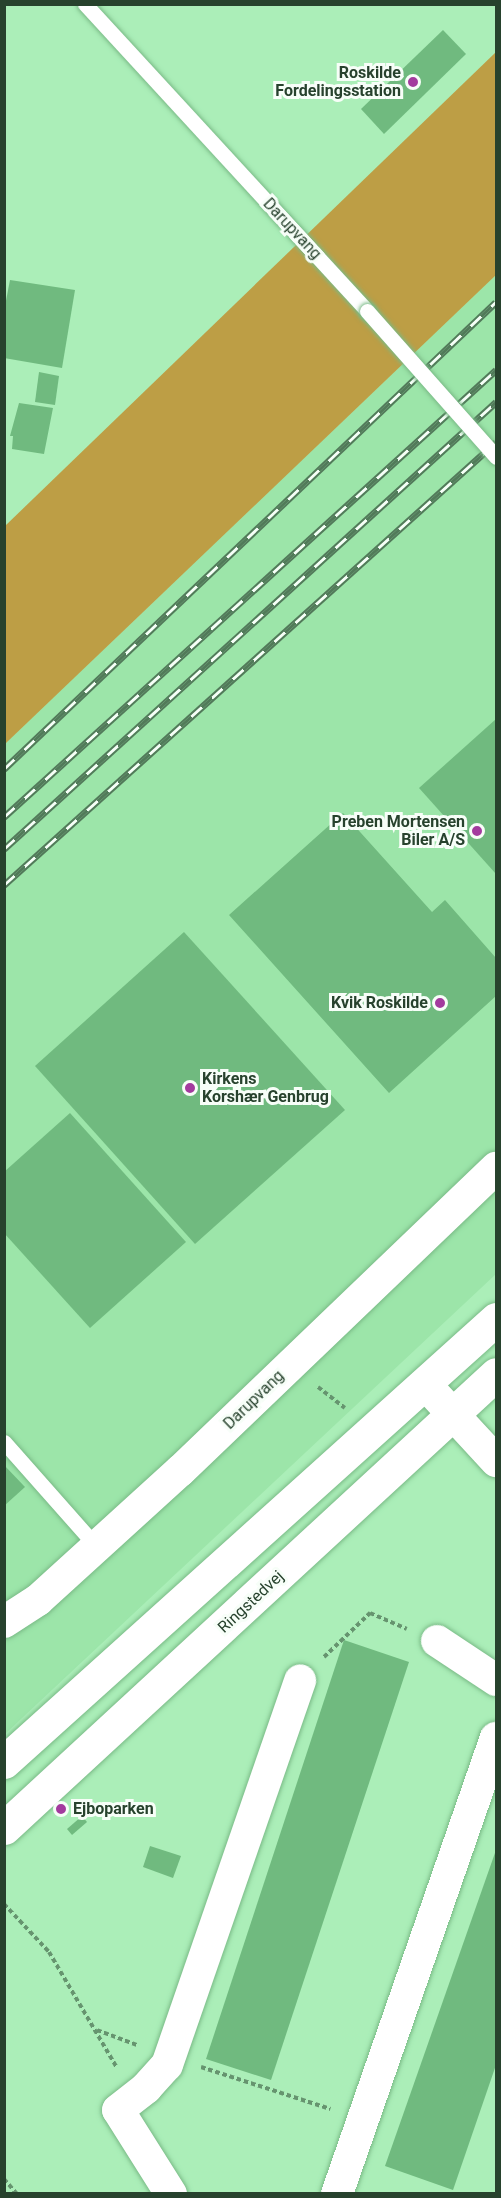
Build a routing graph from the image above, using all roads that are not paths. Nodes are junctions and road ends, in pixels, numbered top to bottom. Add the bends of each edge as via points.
1 (85, 4) edge
2 (496, 457) edge
3 (496, 1168) edge
4 (496, 1319) edge
5 (496, 1374) edge
6 (424, 1384) junction
7 (452, 1416) junction
8 (4, 1442) edge
9 (496, 1461) edge
10 (97, 1546) junction
11 (4, 1622) edge
12 (437, 1641) road end
13 (300, 1680) road end
14 (496, 1680) edge
15 (496, 1737) edge
16 (4, 1762) edge
17 (4, 1828) edge
18 (171, 2193) edge
19 (337, 2193) edge

1 - 2 lane, Darupvang, bridge
3 - 10 street, Darupvang
4 - 6 street
5 - 7 street, Ringstedvej
6 - 7 street
6 - 16 street
7 - 9 street
7 - 17 street, Ringstedvej
8 - 10 lane
10 - 11 street, Darupvang via 38,1600
12 - 14 street
13 - 18 street via 167,2065 118,2110
15 - 19 street

